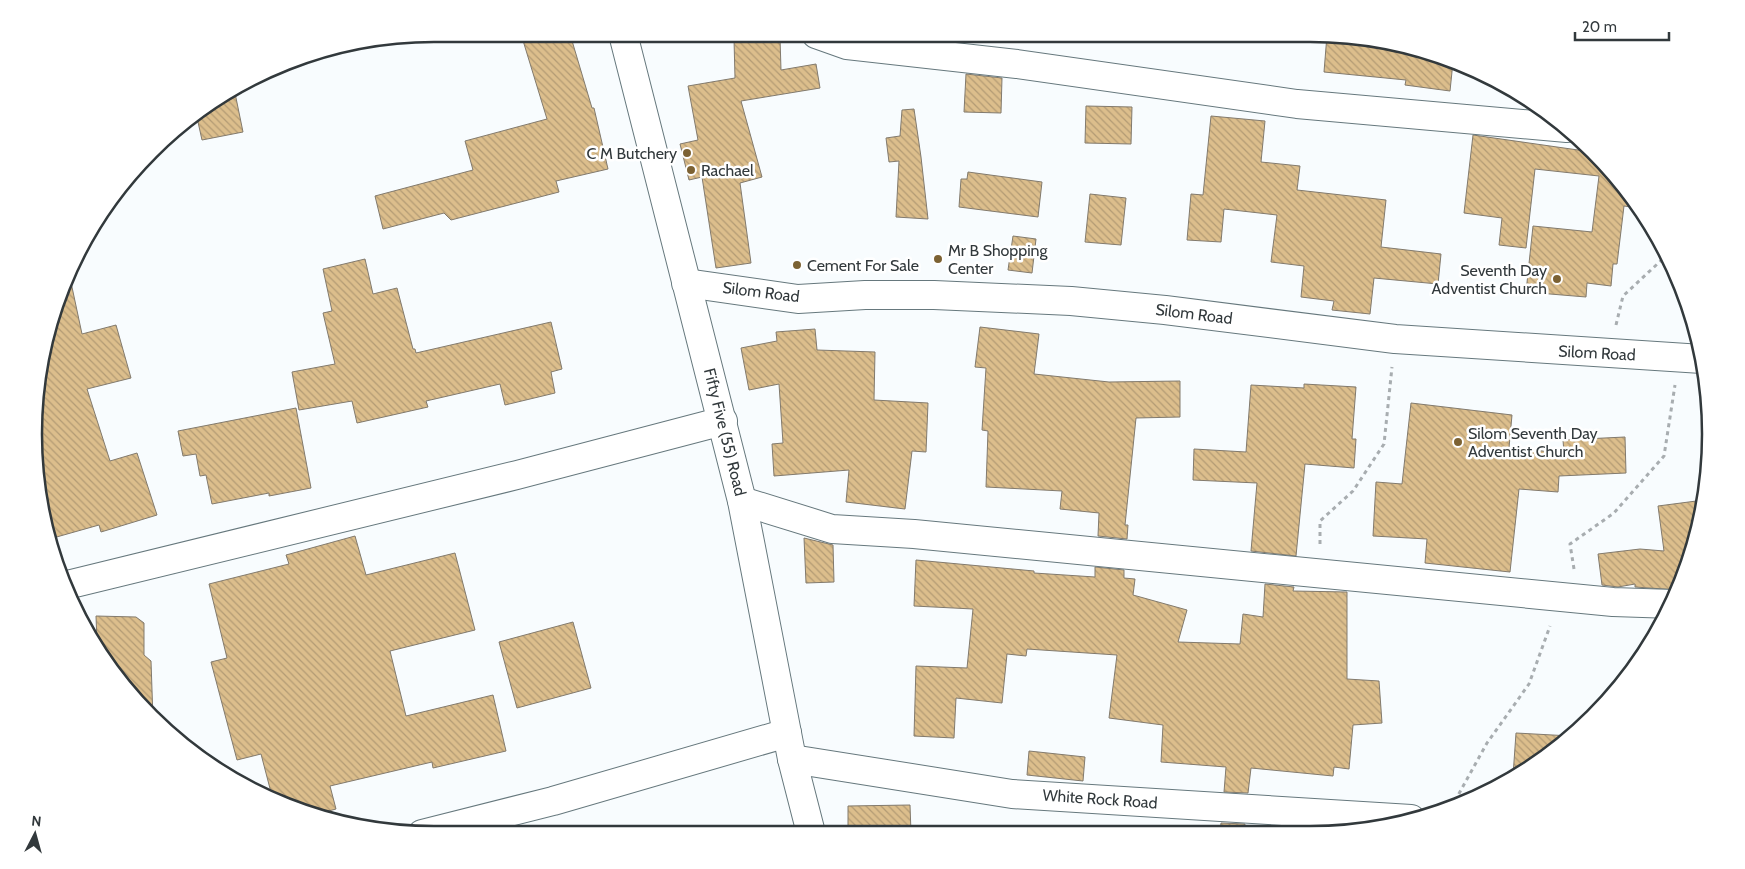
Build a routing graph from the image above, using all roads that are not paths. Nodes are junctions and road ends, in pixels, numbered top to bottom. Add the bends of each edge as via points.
1 (625, 42) edge
2 (839, 42) edge
3 (1552, 127) edge
4 (686, 283) junction
5 (1691, 358) edge
6 (723, 421) junction
7 (742, 501) junction
8 (72, 584) edge
9 (1664, 604) edge
10 (786, 733) junction
11 (792, 760) junction
12 (1392, 818) edge
13 (454, 826) edge
14 (809, 826) edge

1 - 4 street, Fifty Five (55) Road
2 - 3 street via 1297,104
4 - 5 street, Silom Road via 798,299 924,295 1070,301 1395,339
4 - 6 street, Fifty Five (55) Road
6 - 7 street, Fifty Five (55) Road
6 - 8 street
7 - 9 street via 832,529 914,534 1613,602
7 - 10 street, Fifty Five (55) Road
10 - 11 street, Fifty Five (55) Road
10 - 13 street via 553,801
11 - 12 street, White Rock Road via 1012,794
11 - 14 street, Fifty Five (55) Road

